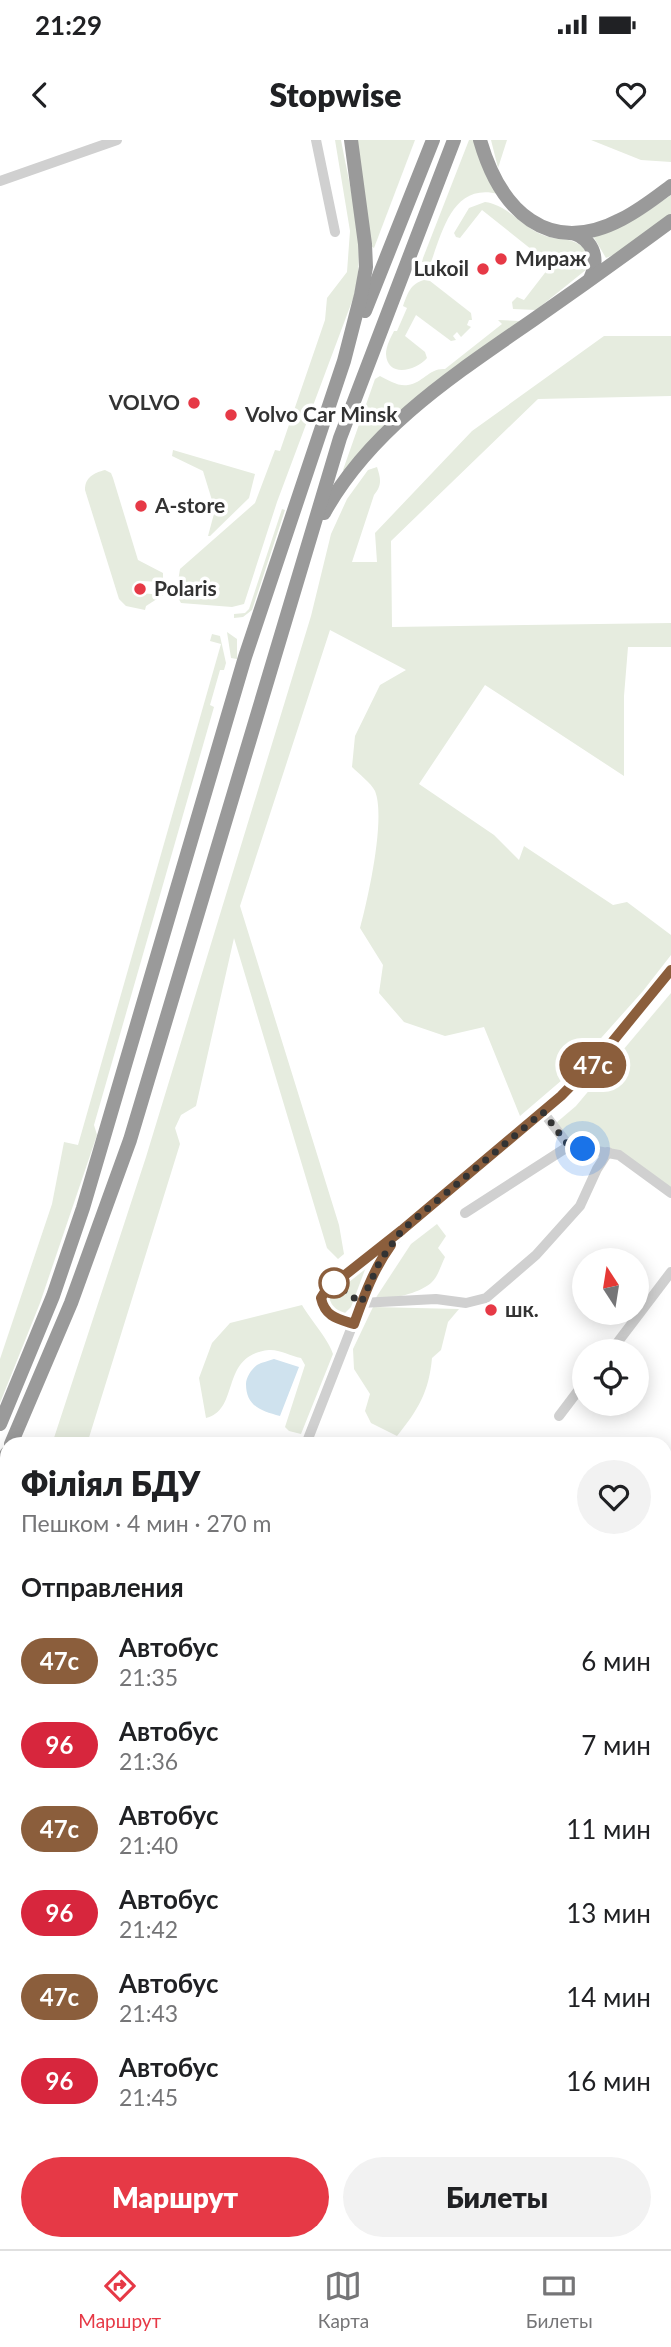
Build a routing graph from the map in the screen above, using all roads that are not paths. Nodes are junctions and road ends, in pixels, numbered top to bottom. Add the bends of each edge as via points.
1 (117, 140) edge
2 (316, 140) edge
3 (351, 140) edge
4 (433, 140) edge
5 (454, 140) edge
6 (480, 140) edge
7 (0, 181) edge
8 (671, 186) edge
9 (671, 221) edge
10 (335, 232) dead end
11 (573, 233) junction
12 (589, 281) junction
13 (344, 360) junction
14 (312, 535) junction
15 (671, 970) edge
16 (543, 1112) junction
17 (569, 1146) junction
18 (608, 1152) junction
19 (671, 1193) edge
20 (465, 1213) dead end
21 (671, 1272) edge
22 (361, 1303) junction
23 (620, 1339) edge
24 (572, 1399) edge
25 (559, 1416) dead end
26 (0, 1424) edge
27 (14, 1437) edge
28 (309, 1437) edge

1 - 7 street
2 - 10 street
3 - 13 highway via 366,267
4 - 13 highway
5 - 14 highway via 345,425
6 - 11 highway via 492,173 513,207 538,225 561,234
8 - 11 highway via 620,220
9 - 12 highway
11 - 12 highway via 587,241 596,259
12 - 14 highway via 472,362 401,419 376,442 333,496
13 - 26 highway via 245,657 83,1208 53,1296
14 - 27 highway via 130,1140 78,1283
15 - 16 street via 604,1052
16 - 17 street
16 - 22 street via 402,1230 380,1261
17 - 18 street
17 - 20 street
18 - 19 street via 636,1166
18 - 22 street via 580,1206 536,1255 486,1298 466,1303 436,1299
21 - 23 street
22 - 28 street
24 - 25 street

